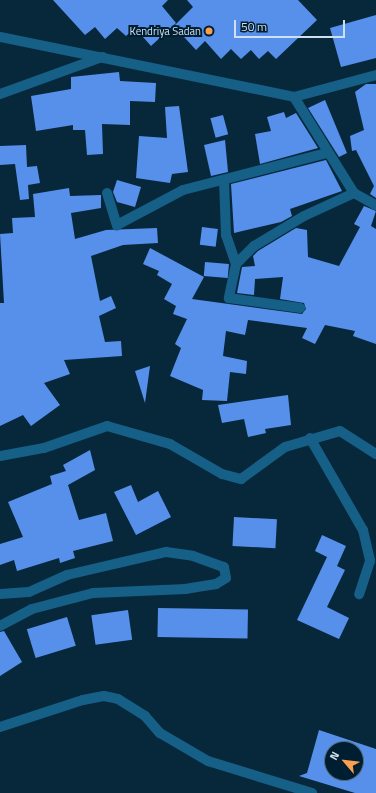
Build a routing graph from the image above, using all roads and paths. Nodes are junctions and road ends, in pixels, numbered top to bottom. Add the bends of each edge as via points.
1 (0, 37) edge
2 (102, 57) junction
3 (376, 75) edge
4 (0, 94) edge
5 (294, 97) junction
6 (328, 153) junction
7 (224, 180) junction
8 (107, 193) dead end
9 (354, 193) junction
10 (376, 206) edge
11 (236, 264) junction
12 (300, 308) dead end
13 (310, 438) junction
14 (376, 454) edge
15 (0, 456) edge
16 (29, 592) junction
17 (0, 594) edge
18 (359, 594) dead end
19 (32, 609) junction
20 (0, 626) edge
21 (0, 727) edge
22 (312, 793) edge

1 - 2 street
2 - 4 street
2 - 5 street
3 - 5 street
5 - 6 street
6 - 7 street
6 - 9 street
7 - 8 street via 183,190 118,225
7 - 11 street via 226,235
9 - 10 street
9 - 11 street via 284,227 254,246
11 - 12 street via 229,298
13 - 14 street via 340,431
13 - 15 street via 285,447 241,478 222,474 170,444 107,426 44,448
13 - 18 street via 363,530 370,561
16 - 17 street
16 - 19 street
16 - 19 street via 67,575 166,552 194,556 224,567 226,578 216,584 186,589 93,593
19 - 20 street
21 - 22 street via 104,696 118,699 145,716 160,733 208,761

